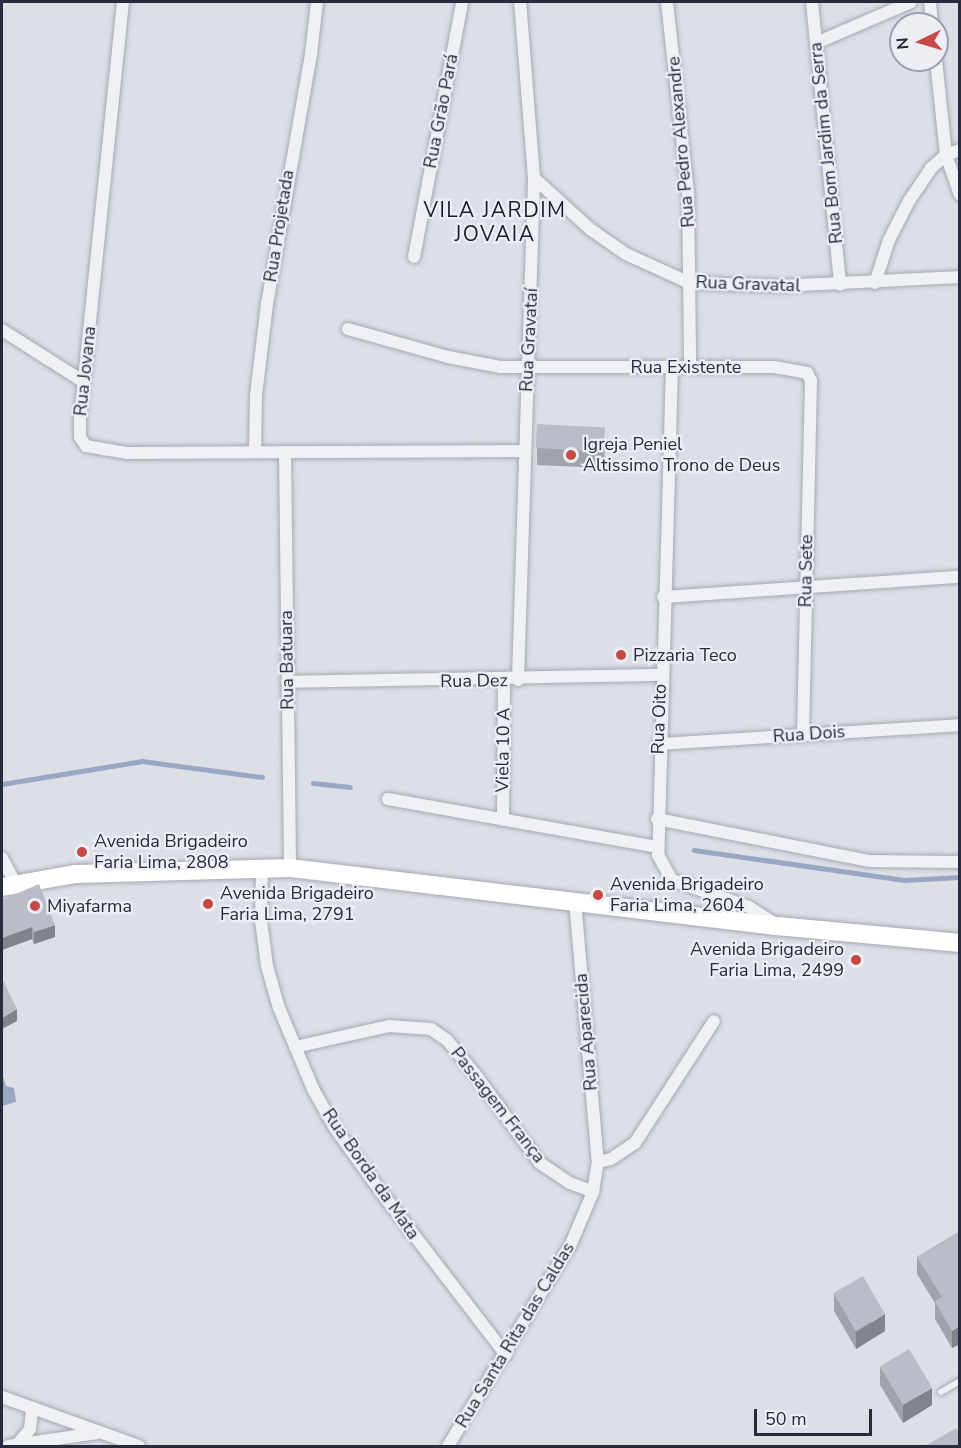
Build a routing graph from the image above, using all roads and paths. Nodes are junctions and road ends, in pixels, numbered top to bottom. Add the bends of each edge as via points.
1 (123, 2) edge
2 (317, 2) edge
3 (462, 2) edge
4 (520, 2) edge
5 (667, 2) edge
6 (812, 2) edge
7 (911, 2) edge
8 (816, 43) junction
9 (937, 72) edge
10 (960, 150) edge
11 (946, 155) junction
12 (534, 178) junction
13 (960, 195) edge
14 (414, 257) dead end
15 (960, 277) edge
16 (690, 283) junction
17 (875, 283) junction
18 (840, 285) junction
19 (348, 329) dead end
20 (2, 330) edge
21 (672, 366) junction
22 (690, 367) junction
23 (528, 368) junction
24 (84, 382) junction
25 (811, 408) joint
26 (524, 451) junction
27 (255, 452) junction
28 (285, 452) junction
29 (960, 577) edge
30 (805, 584) junction
31 (663, 597) junction
32 (660, 675) junction
33 (518, 680) junction
34 (504, 681) junction
35 (287, 682) junction
36 (960, 724) edge
37 (803, 735) junction
38 (658, 744) junction
39 (388, 800) dead end
40 (657, 819) junction
41 (503, 820) junction
42 (657, 847) junction
43 (2, 858) edge
44 (960, 862) edge
45 (262, 868) junction
46 (290, 868) junction
47 (8, 884) edge
48 (575, 901) junction
49 (778, 926) junction
50 (960, 943) edge
51 (714, 1021) dead end
52 (295, 1047) junction
53 (597, 1162) junction
54 (594, 1192) junction
55 (506, 1355) junction
56 (960, 1381) edge
57 (941, 1392) dead end
58 (2, 1397) edge
59 (32, 1409) junction
60 (98, 1432) junction
61 (12, 1446) edge
62 (139, 1446) edge
63 (448, 1446) edge

1 - 24 street, Rua Jovana
2 - 27 street, Rua Projetada via 267,304 256,395
3 - 14 street, Rua Grão Pará
4 - 12 street, Rua Gravataí
5 - 16 street, Rua Pedro Alexandre via 688,191
6 - 8 street, Rua Bom Jardim da Serra
7 - 8 street
8 - 18 street, Rua Bom Jardim da Serra
9 - 11 street
10 - 11 street
11 - 13 street
11 - 17 street via 931,168 909,201 889,240
12 - 16 street, Rua Gravatal via 590,229 626,254
12 - 23 street, Rua Gravataí
15 - 17 street, Rua Gravatal
16 - 18 street, Rua Gravatal
16 - 22 street
17 - 18 street, Rua Gravatal
19 - 23 street, Rua Existente via 474,364
20 - 24 street
21 - 22 street, Rua Existente
21 - 23 street, Rua Existente
21 - 31 street, Rua Oito
22 - 25 street, Rua Existente via 799,368 811,381
23 - 26 street, Rua Gravataí
24 - 27 street, Rua Jovana via 80,437 92,449 127,453
25 - 30 street, Rua Sete
26 - 28 street, Rua Jovana
26 - 33 street, Rua Gravataí
27 - 28 street, Rua Jovana
28 - 35 street, Rua Batuara
29 - 30 street
30 - 31 street
30 - 37 street, Rua Sete
31 - 32 street, Rua Oito
32 - 33 street, Rua Dez
32 - 38 street, Rua Oito
33 - 34 street, Rua Dez
34 - 35 street, Rua Dez
34 - 41 street, Viela 10 A
35 - 46 street, Rua Batuara
36 - 37 street, Rua Dois
37 - 38 street, Rua Dois
38 - 40 street, Rua Oito
39 - 41 street
40 - 42 street, Rua Oito
40 - 44 street via 870,861
41 - 42 street
42 - 49 street, Rua Oito via 672,880 749,907
43 - 47 street
45 - 46 main road
45 - 47 main road via 76,874
45 - 52 street, Rua Borda da Mata via 261,921 267,966
46 - 48 main road
48 - 49 main road
48 - 53 street, Rua Aparecida
49 - 50 main road
51 - 53 street via 635,1143 611,1159
52 - 54 street, Passagem França via 389,1026 431,1029 447,1040 476,1074 540,1163 570,1183
52 - 55 street, Rua Borda da Mata via 334,1128
53 - 54 street, Rua Santa Rita das Caldas
54 - 55 street, Rua Santa Rita das Caldas via 549,1284
55 - 63 street, Rua Santa Rita das Caldas
56 - 57 lane
58 - 59 street
59 - 60 street
59 - 61 street via 30,1428
60 - 61 street
60 - 62 street

